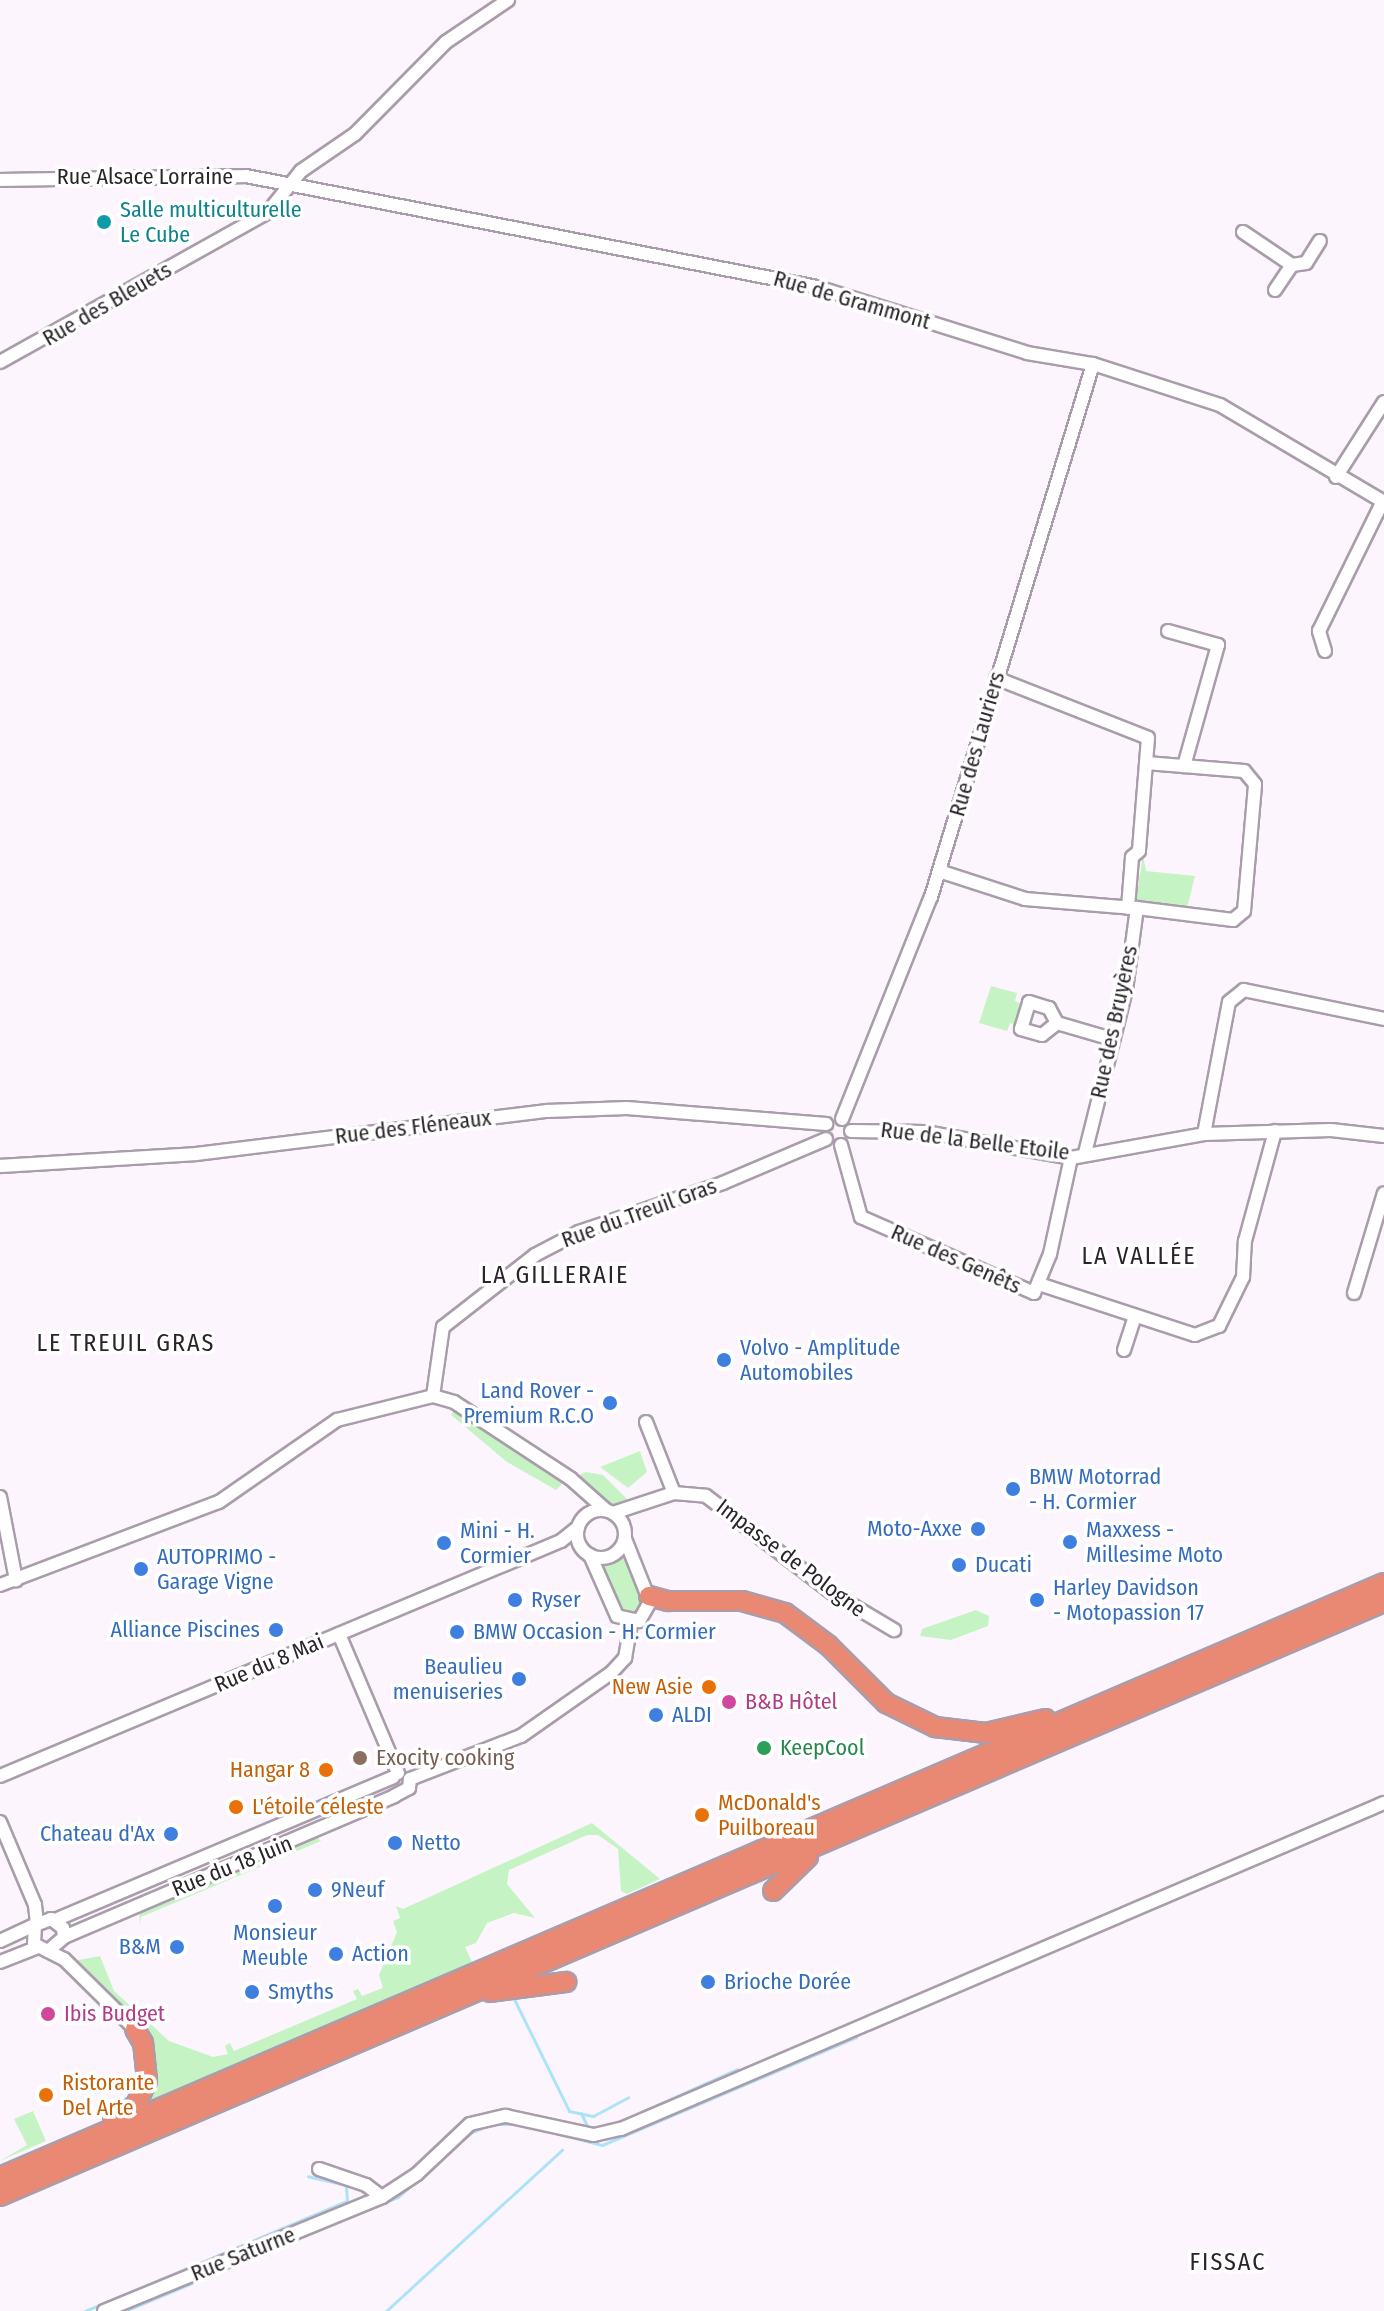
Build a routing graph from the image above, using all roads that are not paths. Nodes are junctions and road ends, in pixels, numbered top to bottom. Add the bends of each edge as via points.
1 (508, 0) edge
2 (0, 180) edge
3 (289, 188) junction
4 (1243, 232) dead end
5 (1320, 241) dead end
6 (1292, 265) junction
7 (1275, 290) dead end
8 (0, 362) edge
9 (1093, 364) junction
10 (1384, 402) edge
11 (1336, 477) junction
12 (1384, 502) edge
13 (1168, 631) dead end
14 (1325, 651) dead end
15 (996, 678) junction
16 (1146, 763) junction
17 (1184, 766) junction
18 (939, 871) junction
19 (1133, 908) junction
20 (1384, 1019) edge
21 (1057, 1023) dead end
22 (1112, 1039) junction
23 (842, 1119) junction
24 (826, 1124) junction
25 (851, 1131) junction
26 (1275, 1131) junction
27 (1204, 1134) junction
28 (1384, 1136) edge
29 (826, 1139) junction
30 (841, 1145) junction
31 (1085, 1153) junction
32 (1071, 1158) junction
33 (0, 1166) edge
34 (1384, 1193) edge
35 (1039, 1284) junction
36 (1354, 1293) dead end
37 (1135, 1316) junction
38 (1124, 1350) dead end
39 (433, 1396) junction
40 (646, 1422) dead end
41 (571, 1479) junction
42 (674, 1493) junction
43 (0, 1497) edge
44 (641, 1507) junction
45 (609, 1512) junction
46 (581, 1522) junction
47 (625, 1534) junction
48 (538, 1550) junction
49 (586, 1552) junction
50 (16, 1580) junction
51 (1384, 1580) edge
52 (0, 1585) edge
53 (649, 1596) junction
54 (1384, 1602) edge
55 (631, 1623) junction
56 (894, 1630) dead end
57 (339, 1634) junction
58 (0, 1776) edge
59 (401, 1776) junction
60 (1384, 1803) edge
61 (0, 1822) edge
62 (837, 1836) junction
63 (773, 1891) dead end
64 (44, 1922) junction
65 (63, 1940) junction
66 (0, 1941) edge
67 (43, 1949) junction
68 (64, 1959) junction
69 (0, 1962) edge
70 (566, 1982) dead end
71 (459, 1997) junction
72 (135, 2029) joint
73 (47, 2157) junction
74 (319, 2169) dead end
75 (0, 2177) edge
76 (0, 2196) edge
77 (382, 2197) junction
78 (104, 2311) edge

1 - 3 street, Rue des Bleuets via 446,42 355,134 301,171
2 - 3 street, Rue Alsace Lorraine via 215,175
3 - 8 street, Rue des Bleuets via 268,212
3 - 9 street, Rue de Grammont via 341,191 722,265 817,287 1027,353
4 - 6 street
5 - 6 street via 1306,263
6 - 7 street
9 - 11 street, Rue de Grammont via 1240,414
9 - 15 street, Rue des Lauriers
10 - 11 street
11 - 12 street, Rue de Grammont
12 - 14 street via 1319,631
13 - 17 street via 1218,645
15 - 16 street via 1148,738
15 - 18 street, Rue des Lauriers
16 - 17 street
16 - 19 street, Rue des Bruyères via 1139,851 1132,857
17 - 19 street via 1244,771 1255,784 1244,911 1233,920
18 - 19 street via 1025,899
18 - 23 street, Rue des Lauriers
19 - 22 street, Rue des Bruyères
20 - 27 street via 1244,990 1229,1002
21 - 22 street
22 - 31 street, Rue des Bruyères
23 - 24 street
23 - 25 street
24 - 29 street
24 - 33 street, Rue des Fléneaux via 627,1108 547,1111 196,1154
25 - 30 street
25 - 32 street, Rue de la Belle Etoile via 925,1132
26 - 27 street, Rue de la Belle Etoile
26 - 28 street, Rue de la Belle Etoile
26 - 37 street via 1245,1241 1243,1277 1219,1326 1195,1335
27 - 31 street, Rue de la Belle Etoile
29 - 30 street
29 - 39 street, Rue du Treuil Gras via 723,1183 579,1232 535,1255 443,1327
30 - 35 street, Rue des Genêts via 857,1209 865,1219 1034,1293
31 - 32 street, Rue de la Belle Etoile
32 - 35 street, Rue des Genêts
34 - 36 street
35 - 37 street
37 - 38 street
39 - 41 street via 454,1402
39 - 50 street via 337,1420 219,1502
40 - 42 street
41 - 45 street
41 - 46 street
42 - 44 street
42 - 56 street, Impasse de Pologne via 715,1501 835,1595
43 - 50 street
44 - 45 street
44 - 47 street
45 - 46 street
45 - 47 street
46 - 48 street
46 - 49 street
47 - 49 street via 612,1555
47 - 53 street
48 - 49 street
48 - 57 street, Rue du 8 Mai
49 - 55 street via 615,1613
50 - 52 street
51 - 53 highway via 1045,1719 986,1733 950,1730 899,1712 814,1633 770,1607
51 - 73 highway
53 - 55 street via 647,1615
54 - 62 highway
55 - 59 street via 622,1662 518,1737
57 - 58 street, Rue du 8 Mai
57 - 59 street
59 - 64 street
59 - 65 street, Rue du 18 Juin via 406,1790
60 - 77 street, Rue Saturne via 621,2129 585,2134 506,2116 470,2124 417,2174
61 - 64 street
62 - 63 highway via 794,1866
62 - 71 highway
64 - 65 street
64 - 66 street
64 - 67 street via 32,1935
65 - 67 street, Rue du 18 Juin
65 - 68 street
67 - 68 street
67 - 69 street
68 - 72 street
70 - 71 highway
71 - 76 highway
72 - 73 highway via 148,2064 136,2105
73 - 75 highway
74 - 77 street via 366,2185
77 - 78 street, Rue Saturne

